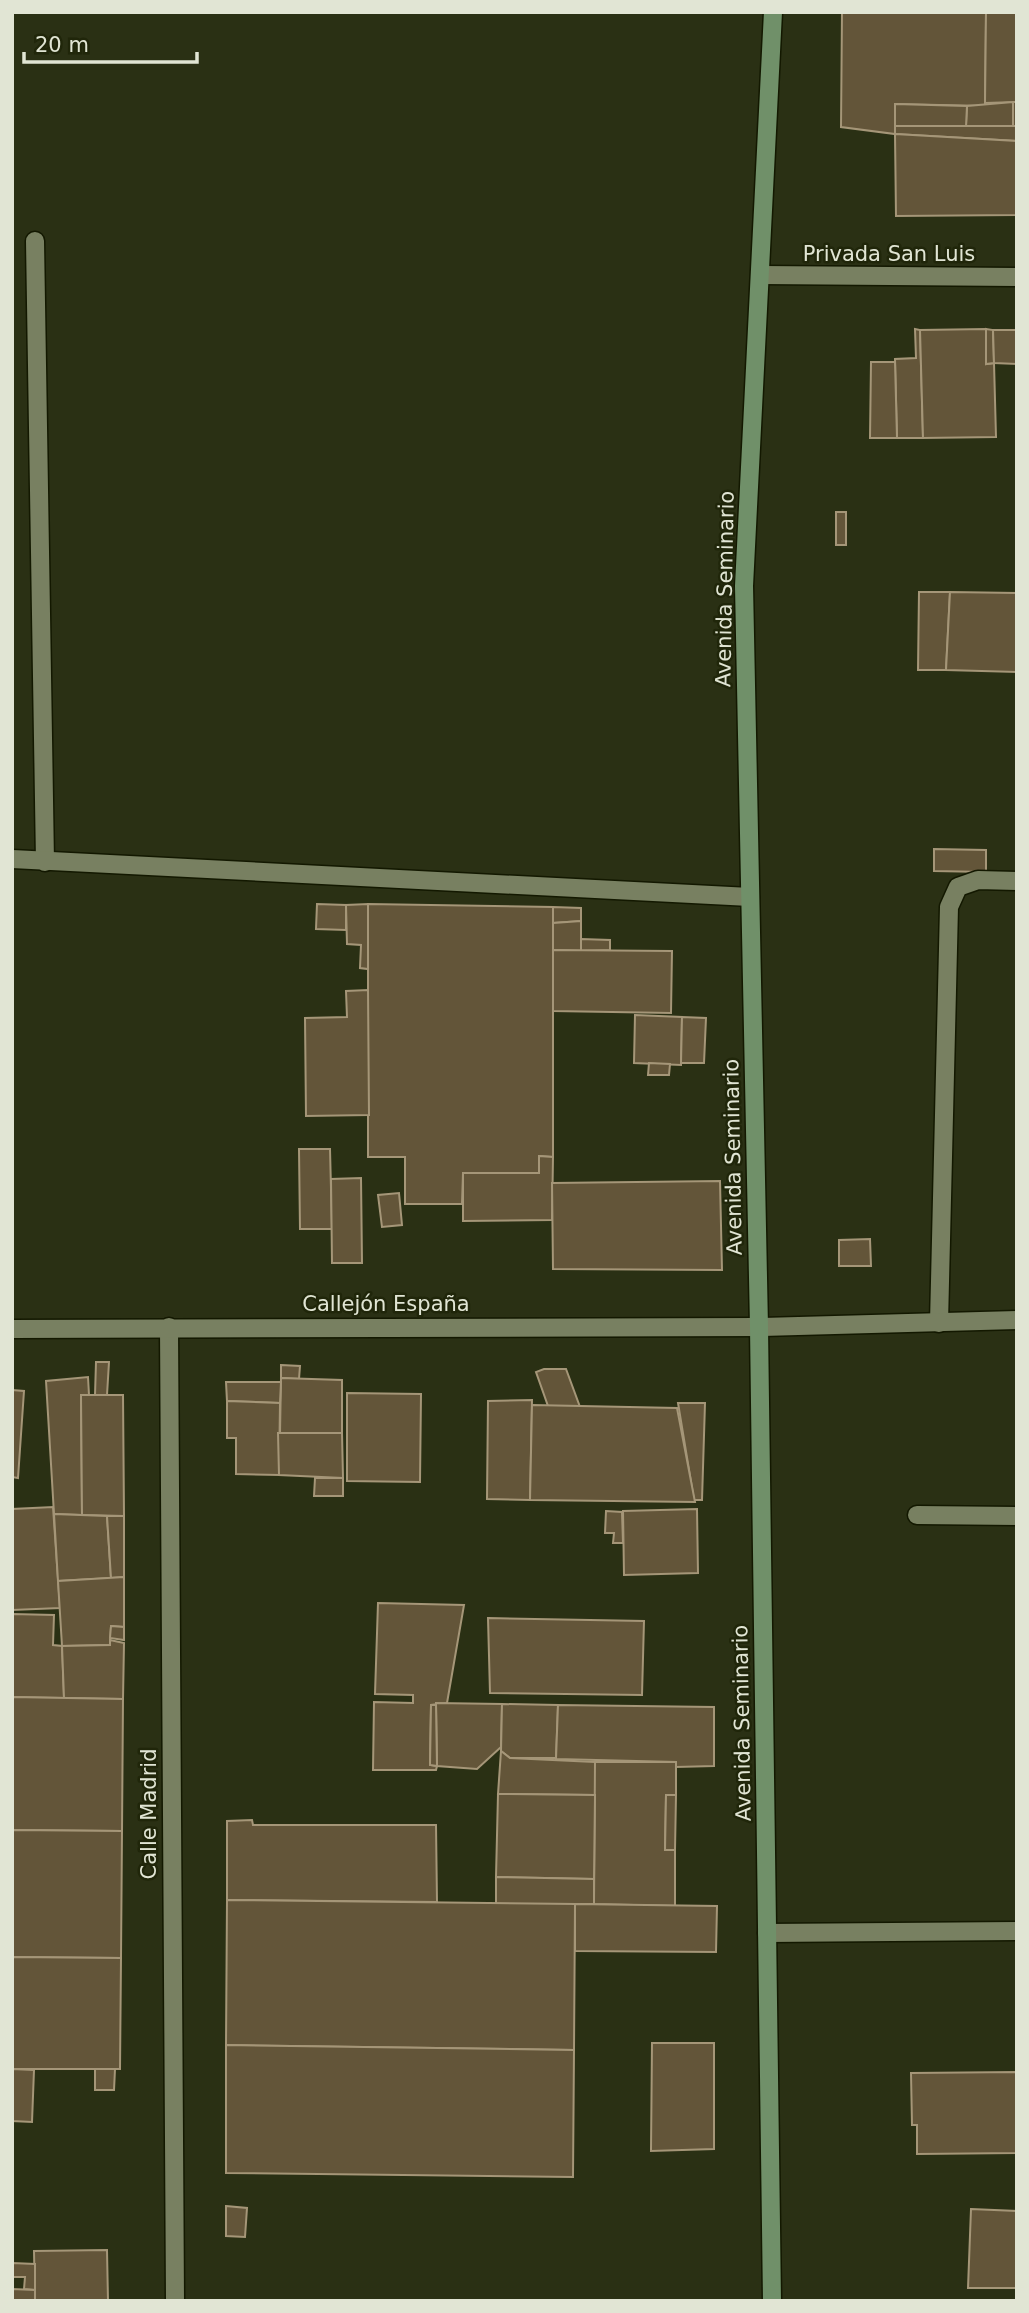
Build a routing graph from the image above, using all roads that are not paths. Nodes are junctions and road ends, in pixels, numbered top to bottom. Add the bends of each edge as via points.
1 (774, 12) edge
2 (35, 241) dead end
3 (762, 275) junction
4 (1017, 277) edge
5 (12, 859) edge
6 (45, 862) junction
7 (1017, 881) edge
8 (750, 897) junction
9 (1017, 1321) edge
10 (939, 1323) junction
11 (169, 1327) junction
12 (759, 1327) junction
13 (12, 1329) edge
14 (917, 1515) dead end
15 (1017, 1517) edge
16 (1017, 1931) edge
17 (767, 1933) junction
18 (175, 2301) edge
19 (772, 2301) edge

1 - 3 street, Avenida Seminario
2 - 6 street
3 - 4 street, Privada San Luis
3 - 8 street, Avenida Seminario via 744,586
5 - 6 street
6 - 8 street
7 - 10 street via 978,880 958,887 949,908
8 - 12 street, Avenida Seminario
9 - 10 street, Callejón España
10 - 12 street, Callejón España
11 - 12 street, Callejón España
11 - 13 street, Callejón España
11 - 18 street, Calle Madrid
12 - 17 street, Avenida Seminario
14 - 15 street
16 - 17 street
17 - 19 street, Avenida Seminario

